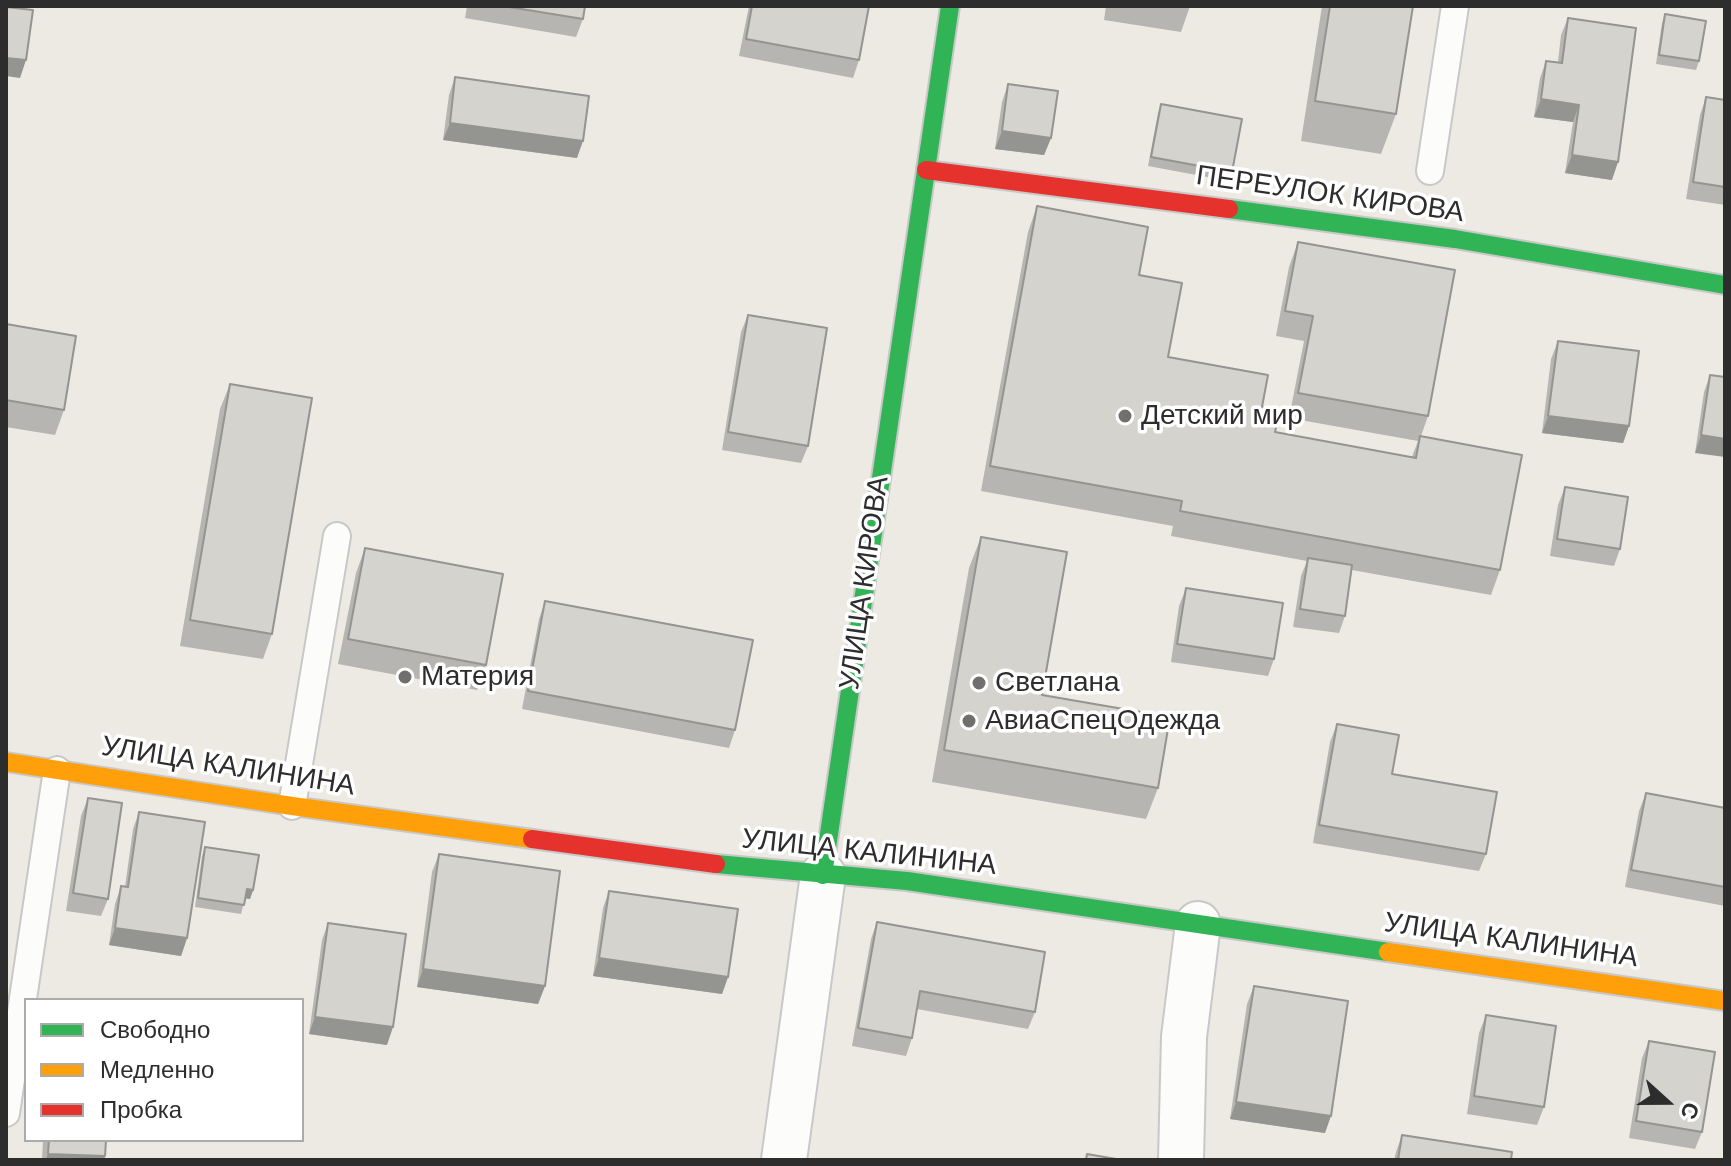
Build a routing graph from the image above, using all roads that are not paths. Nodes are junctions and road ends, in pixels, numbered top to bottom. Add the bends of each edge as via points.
1 (950, 6) edge
2 (1455, 6) edge
3 (926, 170) junction
4 (1430, 171) dead end
5 (1725, 285) edge
6 (337, 536) dead end
7 (6, 762) edge
8 (57, 770) junction
9 (292, 806) junction
10 (823, 875) junction
11 (1198, 924) junction
12 (1725, 1001) edge
13 (6, 1113) edge
14 (784, 1160) edge
15 (1181, 1160) edge

1 - 3 street, УЛИЦА КИРОВА
2 - 4 lane
3 - 5 street, ПЕРЕУЛОК КИРОВА via 1455,239
3 - 10 street, УЛИЦА КИРОВА
6 - 9 lane
7 - 8 street, УЛИЦА КАЛИНИНА
8 - 9 street, УЛИЦА КАЛИНИНА
8 - 13 lane
9 - 10 street, УЛИЦА КАЛИНИНА
10 - 11 street, УЛИЦА КАЛИНИНА via 907,881
10 - 14 street, УЛИЦА КИРОВА
11 - 12 street, УЛИЦА КАЛИНИНА
11 - 15 street via 1184,1037

